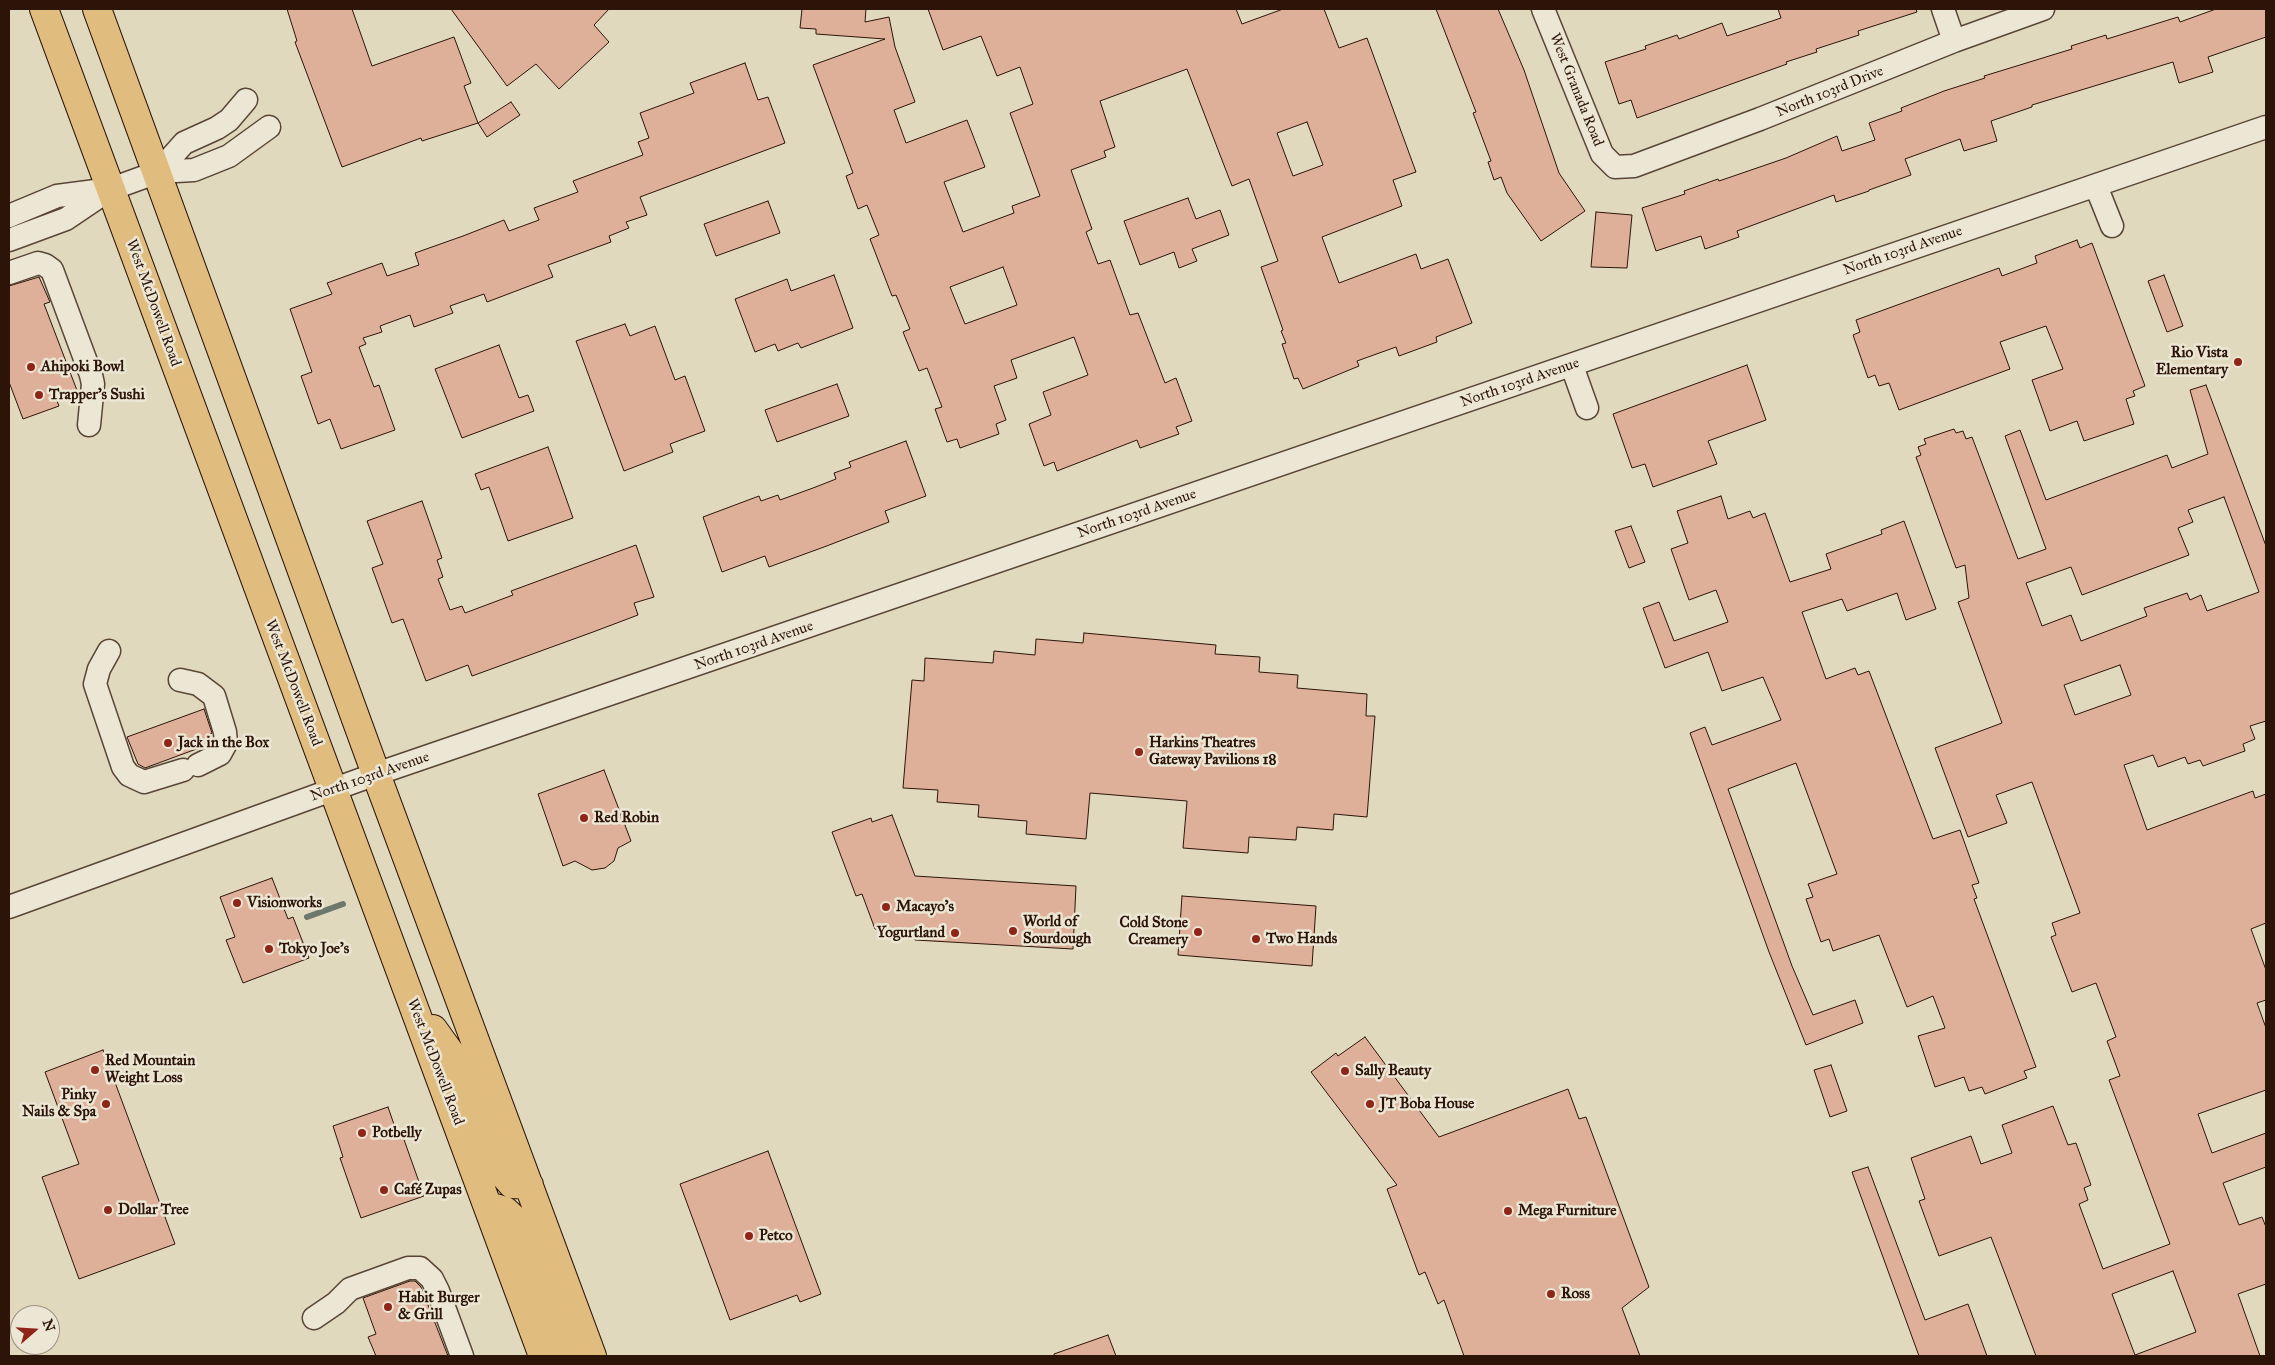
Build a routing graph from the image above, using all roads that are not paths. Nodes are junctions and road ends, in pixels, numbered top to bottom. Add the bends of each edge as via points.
1 (44, 9) edge
2 (97, 9) edge
3 (1542, 9) edge
4 (1943, 9) edge
5 (2044, 9) edge
6 (1954, 41) junction
7 (246, 100) dead end
8 (269, 127) dead end
9 (2266, 127) edge
10 (1615, 167) joint
11 (158, 172) junction
12 (2096, 186) junction
13 (111, 189) junction
14 (9, 199) edge
15 (9, 216) edge
16 (2112, 226) dead end
17 (9, 240) edge
18 (9, 273) edge
19 (1572, 366) junction
20 (1588, 408) dead end
21 (89, 425) dead end
22 (109, 651) dead end
23 (180, 680) dead end
24 (376, 774) junction
25 (333, 790) junction
26 (9, 907) edge
27 (409, 996) junction
28 (529, 1186) junction
29 (488, 1206) junction
30 (314, 1318) dead end
31 (462, 1356) edge
32 (543, 1356) edge
33 (569, 1356) edge
34 (592, 1356) edge

1 - 13 main road, West McDowell Road
2 - 11 main road
3 - 10 street, West Granada Road via 1602,154
4 - 6 street
5 - 6 street, North 103rd Drive
6 - 10 street, North 103rd Drive via 1634,166
7 - 11 street via 230,120 184,143
8 - 11 street via 229,156 194,170
9 - 12 street, North 103rd Avenue
11 - 13 street
11 - 24 main road
12 - 16 street
12 - 19 street, North 103rd Avenue
13 - 14 street via 52,183
13 - 15 street via 58,196
13 - 17 street via 66,219
13 - 25 main road, West McDowell Road
18 - 21 street via 38,263 52,270 92,375
19 - 20 street
19 - 24 street, North 103rd Avenue
22 - 23 street via 99,669 95,684 97,696 124,767 129,775 144,782 191,768 220,754 226,743 214,696 198,684
24 - 25 street, North 103rd Avenue
24 - 28 main road
25 - 26 street, North 103rd Avenue
25 - 27 main road, West McDowell Road
27 - 28 main road via 461,1068 496,1166 512,1184
27 - 29 main road, West McDowell Road
28 - 34 main road
29 - 32 main road, West McDowell Road
29 - 33 main road via 505,1211 523,1228
30 - 31 street via 350,1289 408,1268 420,1268 432,1279 438,1291

